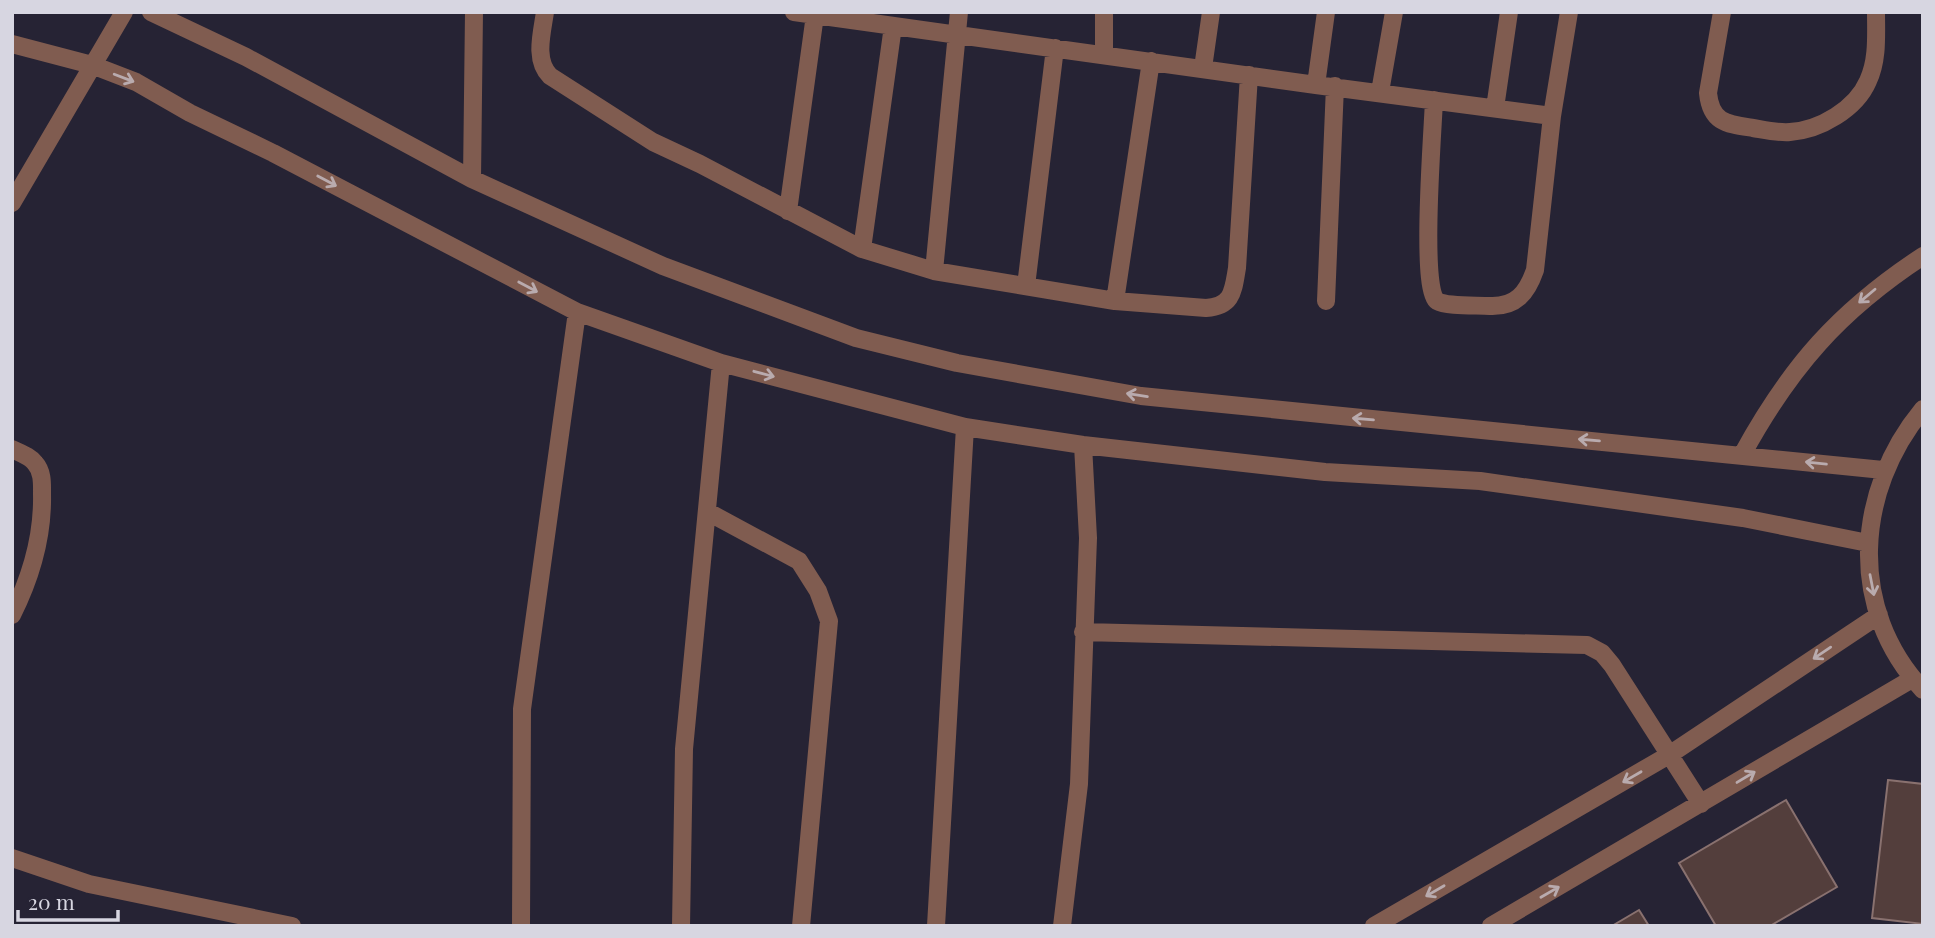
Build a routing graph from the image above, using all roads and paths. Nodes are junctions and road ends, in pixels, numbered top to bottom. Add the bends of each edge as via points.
1 (124, 12) edge
2 (151, 12) edge
3 (474, 12) edge
4 (545, 12) edge
5 (794, 12) edge
6 (959, 12) edge
7 (1104, 12) edge
8 (1210, 12) edge
9 (1326, 12) edge
10 (1394, 12) edge
11 (1509, 12) edge
12 (1569, 12) edge
13 (1722, 12) edge
14 (1876, 12) edge
15 (815, 15) junction
16 (869, 18) edge
17 (893, 26) junction
18 (956, 35) junction
19 (12, 44) edge
20 (1055, 48) junction
21 (1104, 55) junction
22 (1151, 61) junction
23 (93, 65) junction
24 (1202, 68) junction
25 (1249, 75) junction
26 (1315, 85) junction
27 (1335, 86) junction
28 (1380, 92) junction
29 (1434, 100) junction
30 (1494, 108) junction
31 (1552, 116) junction
32 (472, 179) junction
33 (12, 203) edge
34 (788, 211) junction
35 (862, 249) junction
36 (1923, 256) edge
37 (934, 271) junction
38 (1026, 286) junction
39 (1115, 301) junction
40 (1326, 301) dead end
41 (577, 312) junction
42 (721, 362) junction
43 (1923, 409) edge
44 (965, 427) junction
45 (1083, 445) junction
46 (12, 449) edge
47 (1742, 455) junction
48 (1884, 470) junction
49 (708, 512) junction
50 (1868, 543) junction
51 (12, 615) edge
52 (1879, 615) junction
53 (1083, 632) junction
54 (1917, 684) edge
55 (1669, 755) junction
56 (1701, 804) junction
57 (12, 858) edge
58 (292, 926) edge
59 (521, 926) edge
60 (681, 926) edge
61 (801, 926) edge
62 (936, 926) edge
63 (1062, 926) edge
64 (1374, 926) edge
65 (1491, 926) edge

1 - 23 street
2 - 32 street via 246,57
3 - 32 street
4 - 34 street via 541,59 550,76 653,142
5 - 15 street
6 - 18 street
7 - 21 street
8 - 24 street
9 - 26 street
10 - 28 street
11 - 30 street
12 - 31 street
13 - 14 street via 1709,104 1726,123 1779,132 1818,125 1860,95 1873,69
15 - 16 street
15 - 34 street
16 - 17 street
17 - 18 street
17 - 35 street
18 - 20 street
18 - 37 street
19 - 23 street
20 - 21 street
20 - 38 street
21 - 22 street
22 - 24 street
22 - 39 street
23 - 33 street
23 -> 41 street via 136,82
24 - 25 street
25 - 26 street
25 - 39 street via 1237,268 1230,298 1218,307 1206,308
26 - 27 street
27 - 28 street
27 - 40 street
28 - 29 street
29 - 30 street
29 - 31 street via 1427,261 1432,296 1446,304 1507,304 1517,301 1528,288 1536,262
30 - 31 street
47 -> 32 street via 1154,397 957,363 856,338 663,266
34 - 35 street
35 - 37 street
36 -> 47 street via 1860,302 1813,348 1762,417
37 - 38 street
38 - 39 street
41 - 42 street
41 - 59 street via 522,709
42 -> 44 street
42 - 49 street
43 - 48 street via 1905,430
44 - 45 street
44 - 62 street
45 - 50 street via 1325,472 1480,481 1743,518
45 - 53 street via 1087,538
46 - 51 street via 37,464 43,508 33,563
48 -> 47 street
48 - 50 street
49 - 60 street via 684,749
49 - 61 street via 799,561 818,590 829,621
50 -> 52 street
52 - 54 street via 1893,648
52 -> 55 street
53 - 55 street via 1587,645 1612,665
53 - 63 street via 1079,784
56 -> 54 street
55 - 56 street
55 -> 64 street
65 -> 56 street
57 - 58 street via 89,884

